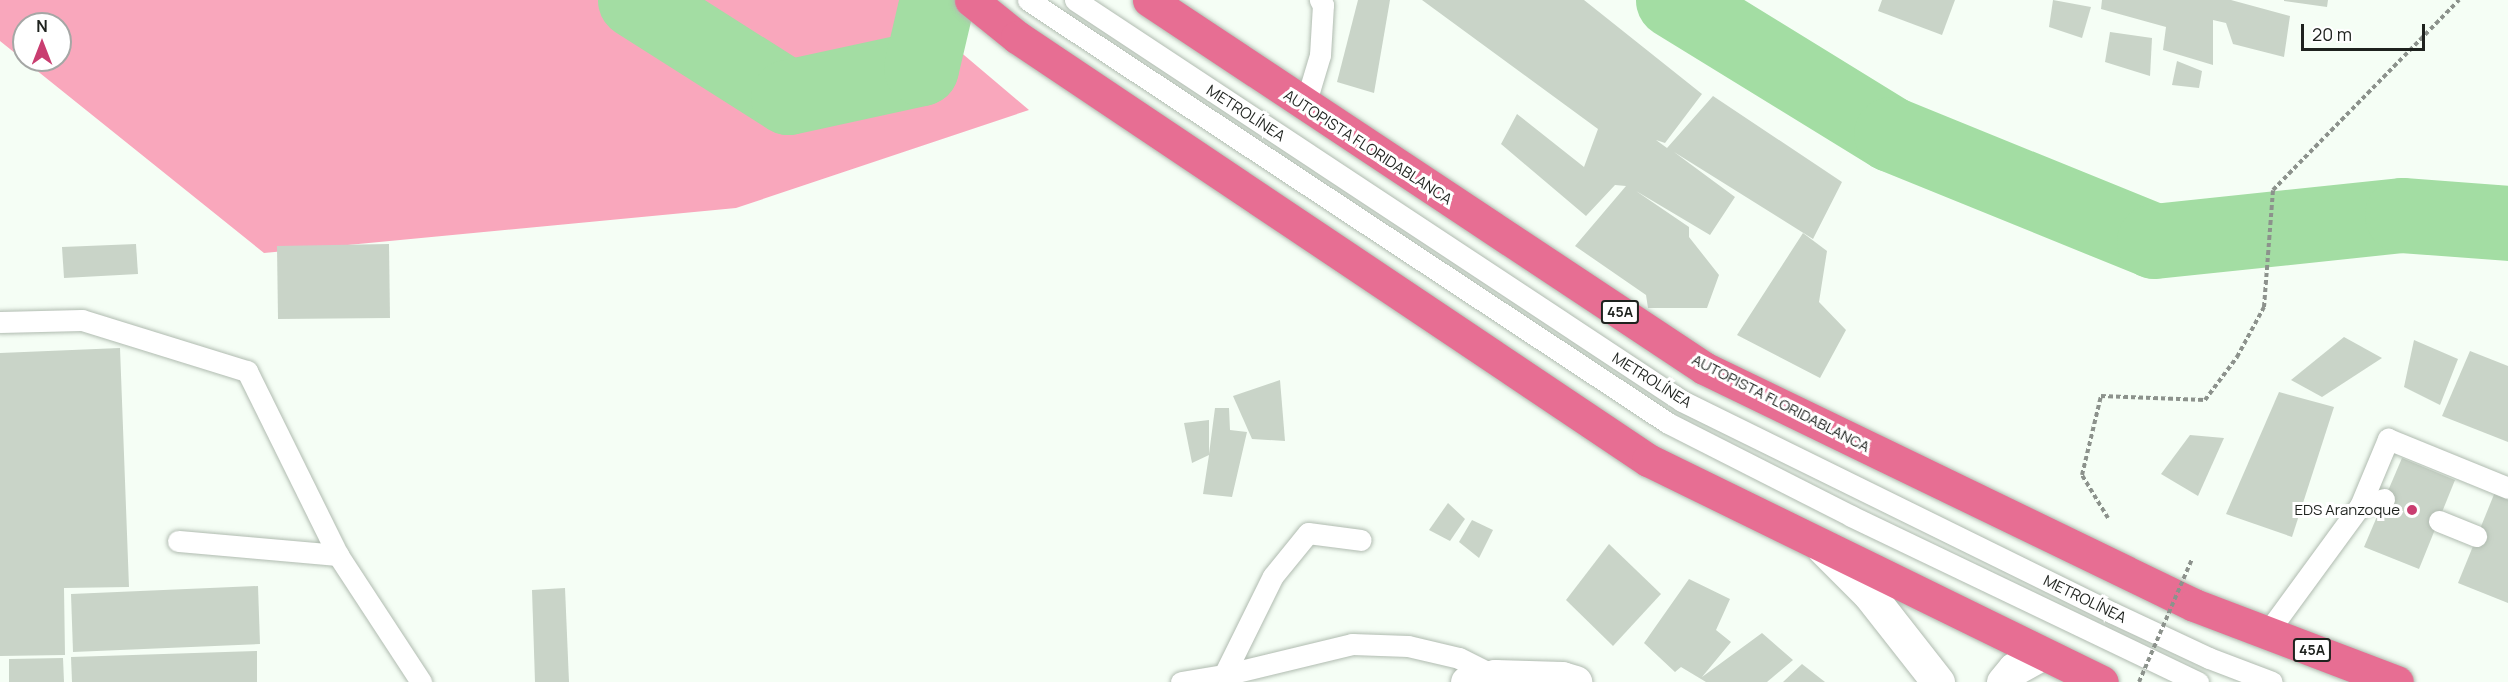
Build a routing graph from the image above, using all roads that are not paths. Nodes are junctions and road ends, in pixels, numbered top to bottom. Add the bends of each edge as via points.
1 (971, 0) edge
2 (1076, 0) edge
3 (1149, 0) edge
4 (1320, 0) edge
5 (1034, 5) edge
6 (1305, 105) junction
7 (0, 322) edge
8 (2508, 488) edge
9 (2384, 499) dead end
10 (2360, 506) junction
11 (2439, 521) dead end
12 (2476, 536) dead end
13 (1361, 540) dead end
14 (178, 541) dead end
15 (1822, 547) junction
16 (338, 555) junction
17 (2267, 633) junction
18 (2041, 654) junction
19 (1224, 675) junction
20 (1481, 679) edge
21 (421, 682) edge
22 (1181, 682) edge
23 (1575, 682) edge
24 (1938, 682) edge
25 (2003, 682) edge
26 (2102, 682) edge
27 (2198, 682) edge
28 (2272, 682) edge
29 (2397, 682) edge

1 - 15 highway via 1017,37 1648,460
2 - 28 lane, METROLÍNEA via 1682,401 2113,613 2209,658
3 - 6 highway, AUTOPISTA FLORIDABLANCA / 45A
4 - 6 lane via 1320,55
5 - 27 lane, METROLÍNEA via 1668,423 1861,521
6 - 17 highway, AUTOPISTA FLORIDABLANCA / 45A via 1704,368 2194,605
7 - 16 lane via 82,320 247,372
8 - 10 lane via 2388,438
9 - 10 lane
10 - 17 lane
11 - 12 lane
13 - 19 lane via 1308,533 1273,576
14 - 16 lane
15 - 18 highway
15 - 24 street via 1869,594
16 - 21 lane
17 - 29 highway, AUTOPISTA FLORIDABLANCA / 45A
18 - 25 street via 2014,669
18 - 26 highway
19 - 20 lane via 1352,644 1408,646 1459,658
19 - 22 lane
20 - 23 street via 1562,678

